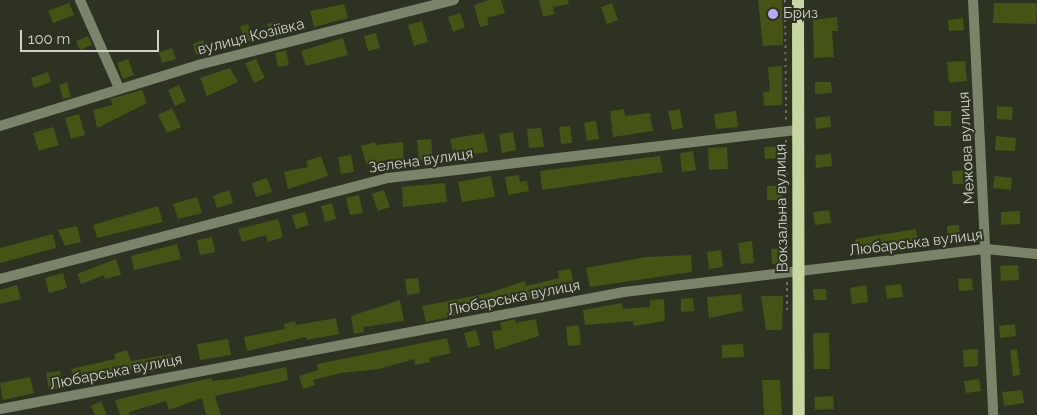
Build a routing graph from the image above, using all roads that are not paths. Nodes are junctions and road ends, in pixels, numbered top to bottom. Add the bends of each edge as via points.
1 (80, 0) edge
2 (454, 0) edge
3 (798, 0) edge
4 (973, 0) edge
5 (438, 2) edge
6 (119, 88) junction
7 (0, 126) edge
8 (792, 131) junction
9 (986, 249) junction
10 (1037, 254) edge
11 (793, 273) junction
12 (0, 279) edge
13 (0, 409) edge
14 (799, 415) edge
15 (992, 415) edge

1 - 6 street
2 - 5 street, вулиця Козіївка
3 - 8 main road, Вокзальна вулиця
4 - 9 street, Межова вулиця
5 - 6 street, вулиця Козіївка
6 - 7 street, вулиця Козіївка
8 - 11 main road, Вокзальна вулиця
8 - 12 street, Зелена вулиця via 388,178
9 - 10 street, Любарська вулиця
9 - 11 street, Любарська вулиця
9 - 15 street, Межова вулиця
11 - 13 street, Любарська вулиця via 624,292
11 - 14 main road, Вокзальна вулиця

